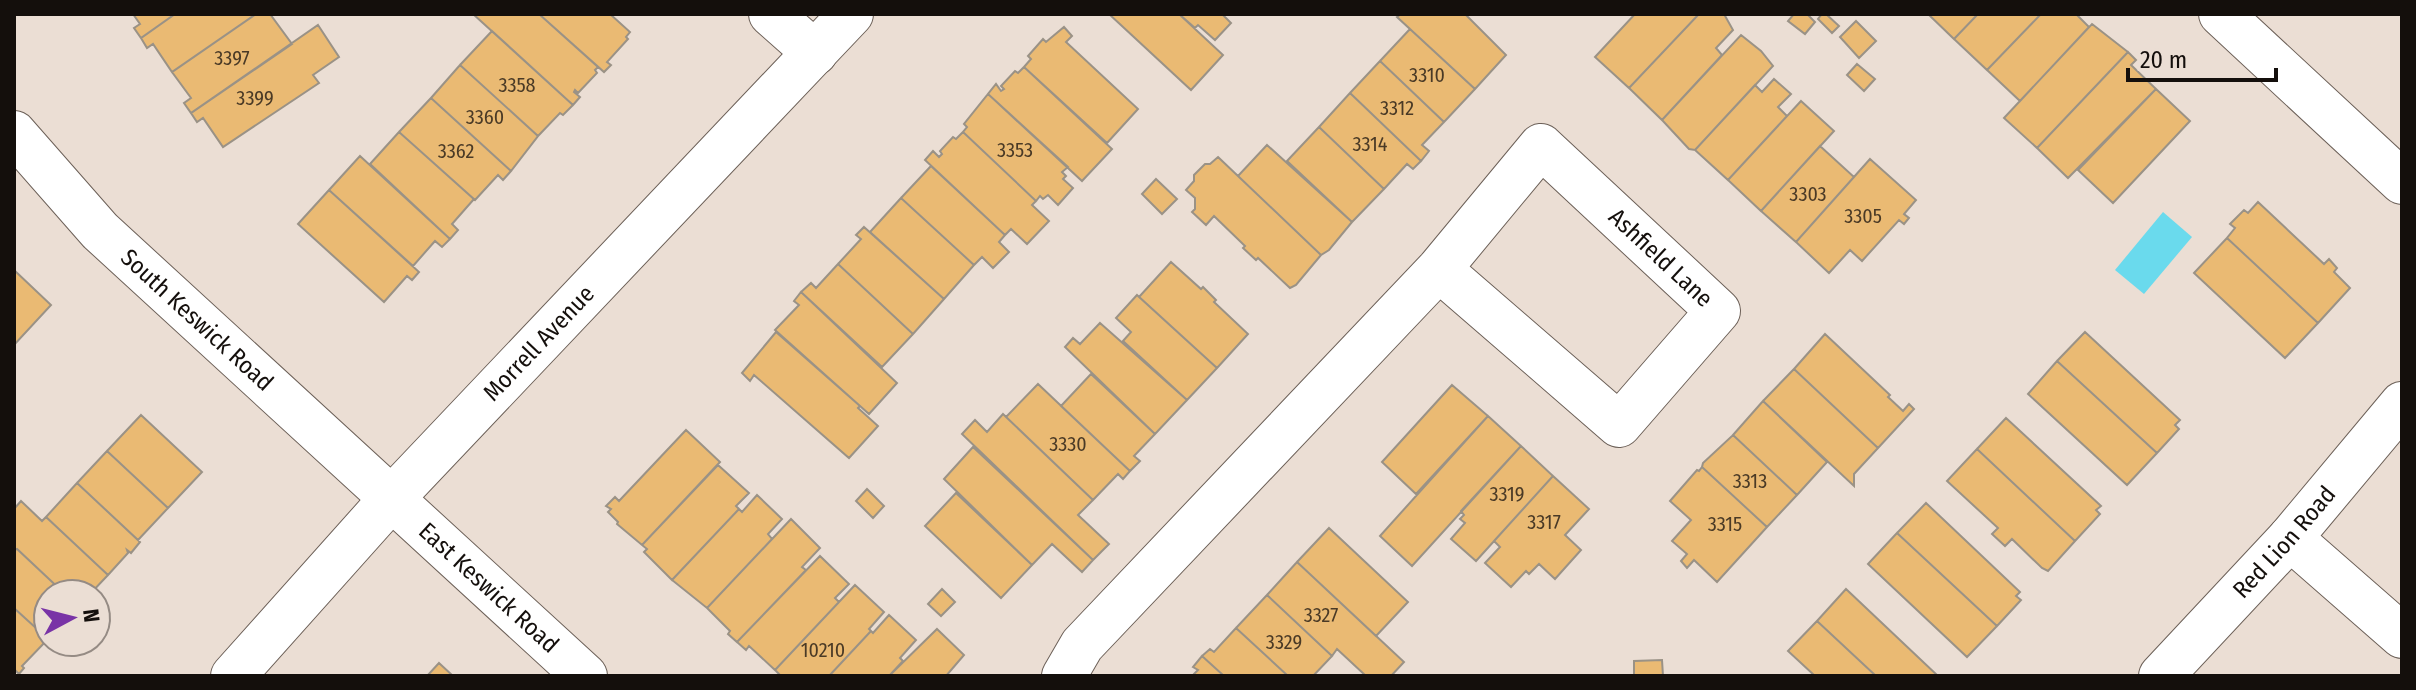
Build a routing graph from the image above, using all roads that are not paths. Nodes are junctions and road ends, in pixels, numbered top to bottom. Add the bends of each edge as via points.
1 (771, 14) edge
2 (851, 14) edge
3 (2221, 14) edge
4 (815, 53) junction
5 (14, 133) edge
6 (2402, 182) edge
7 (1439, 269) junction
8 (2402, 404) edge
9 (392, 498) junction
10 (2290, 538) junction
11 (2402, 636) edge
12 (233, 676) edge
13 (585, 676) edge
14 (1064, 676) edge
15 (2161, 676) edge

1 - 4 street
2 - 4 street, Morrell Avenue
3 - 6 street
4 - 9 street, Morrell Avenue
5 - 9 street, South Keswick Road via 100,231
7 - 7 street, Ashfield Lane via 1541,146 1718,311 1619,425
7 - 14 street, Ashfield Lane via 1082,645
8 - 10 street, Red Lion Road
9 - 12 street, Morrell Avenue
9 - 13 street, East Keswick Road
10 - 11 street
10 - 15 street, Red Lion Road

